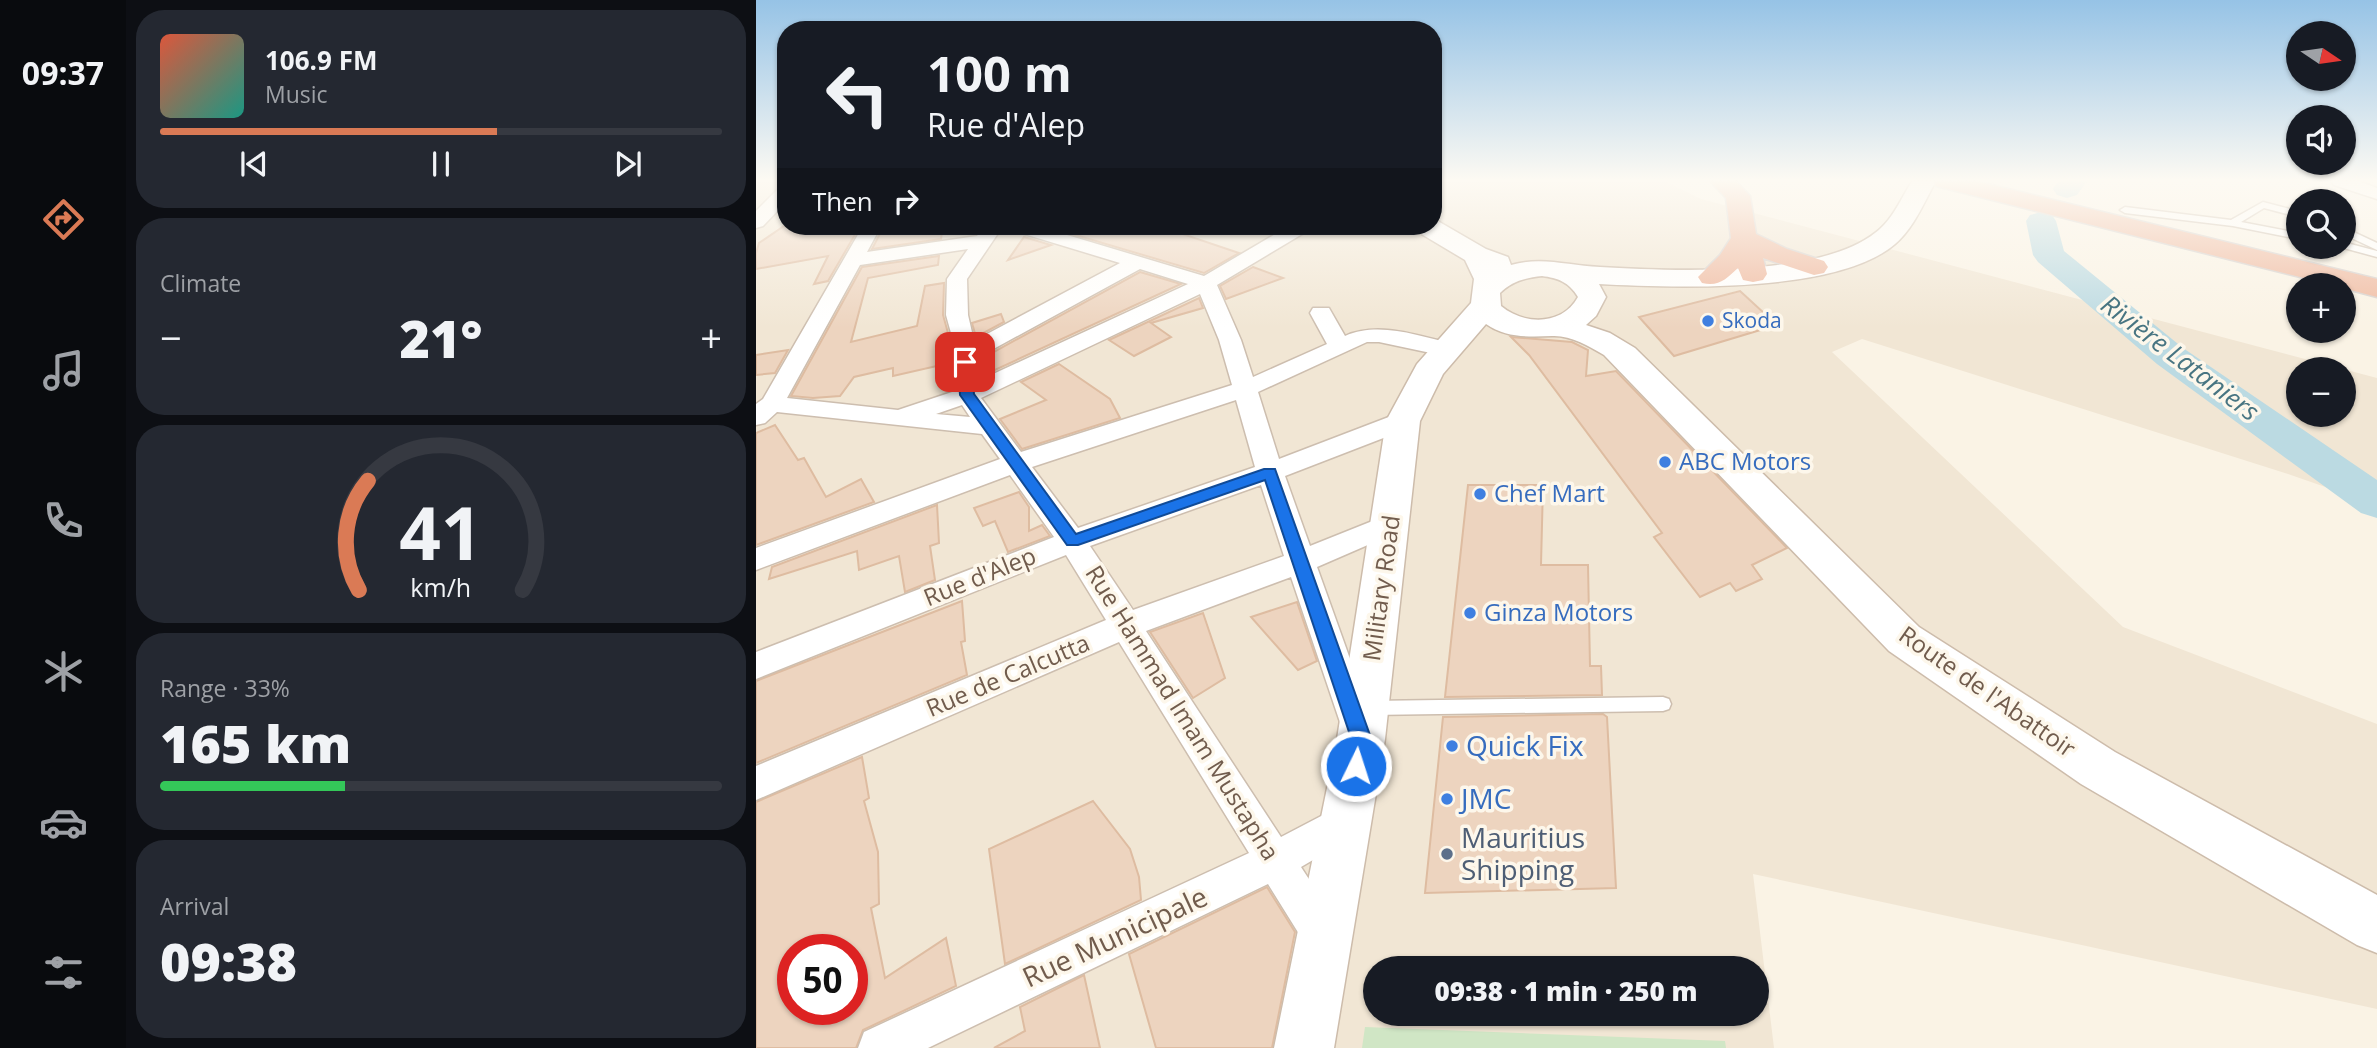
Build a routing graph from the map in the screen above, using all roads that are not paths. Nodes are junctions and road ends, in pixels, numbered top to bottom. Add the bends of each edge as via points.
1 (1743, 230) edge
2 (1893, 230) edge
3 (2142, 230) edge
4 (2210, 230) edge
5 (2268, 230) edge
6 (2286, 234) edge
7 (867, 235) edge
8 (976, 235) edge
9 (992, 235) edge
10 (1048, 235) edge
11 (1264, 235) edge
12 (1286, 235) edge
13 (1442, 235) edge
14 (2356, 236) edge
15 (1744, 238) junction
16 (1270, 244) junction
17 (2377, 247) edge
18 (2356, 248) edge
19 (2377, 254) edge
20 (1476, 256) junction
21 (854, 260) junction
22 (1138, 262) junction
23 (1814, 267) junction
24 (1538, 269) junction
25 (2377, 269) edge
26 (1570, 274) junction
27 (1753, 274) junction
28 (1709, 277) junction
29 (1206, 283) junction
30 (2377, 288) edge
31 (1485, 298) junction
32 (1587, 310) junction
33 (1321, 313) dead end
34 (1515, 326) junction
35 (1553, 327) junction
36 (1340, 346) junction
37 (1447, 348) junction
38 (1624, 355) junction
39 (965, 362) junction
40 (1245, 389) junction
41 (967, 395) junction
42 (764, 410) edge
43 (898, 418) junction
44 (1403, 421) junction
45 (992, 427) junction
46 (1018, 462) junction
47 (1270, 472) junction
48 (1390, 524) junction
49 (1072, 541) junction
50 (756, 559) edge
51 (1302, 561) junction
52 (1126, 625) junction
53 (756, 666) edge
54 (1663, 704) dead end
55 (1363, 723) junction
56 (756, 783) edge
57 (1346, 821) junction
58 (1275, 861) junction
59 (2377, 925) edge
60 (1325, 939) junction
61 (880, 1048) edge
62 (1304, 1048) edge

1 - 15 highway
2 - 23 main road via 1857,256
3 - 30 highway
4 - 25 highway
5 - 6 lane
7 - 21 street
8 - 21 street
9 - 39 street via 957,279
10 - 22 street
11 - 16 street
12 - 16 street
13 - 20 main road
14 - 17 lane
15 - 23 highway
15 - 27 highway
15 - 28 highway via 1731,260
16 - 29 street
18 - 19 lane
20 - 24 main road
20 - 31 main road via 1488,276
21 - 42 street
22 - 29 street
22 - 39 street via 980,347
23 - 27 main road
24 - 26 main road
24 - 31 main road, Military Road via 1499,278
26 - 28 main road
26 - 32 main road via 1589,288 1592,298
27 - 28 main road
28 - 32 main road
29 - 40 street
29 - 41 street
31 - 34 main road via 1495,317
31 - 37 main road, Military Road via 1479,314
32 - 35 main road via 1577,319
32 - 38 main road, Route de l'Abattoir
33 - 36 street
34 - 35 main road, Route de l'Abattoir
34 - 37 main road, Route de l'Abattoir
35 - 38 main road, Route de l'Abattoir via 1585,332
36 - 37 street via 1363,335 1379,335
36 - 40 street
37 - 44 main road, Military Road via 1428,371
38 - 59 main road, Route de l'Abattoir via 1904,639 2098,768
39 - 41 street
40 - 46 street
40 - 47 street
41 - 43 street
41 - 45 street, Rue Hammad Imam Mustapha
42 - 43 street
43 - 45 street
44 - 47 street, Rue d'Alep
44 - 48 main road, Military Road
45 - 46 street, Rue Hammad Imam Mustapha
46 - 49 street, Rue Hammad Imam Mustapha
46 - 50 street
47 - 49 street, Rue d'Alep
47 - 51 street
48 - 51 street, Rue de Calcutta
48 - 55 main road, Military Road
49 - 52 street, Rue Hammad Imam Mustapha
49 - 53 street, Rue d'Alep
51 - 52 street, Rue de Calcutta
51 - 55 street
52 - 56 street, Rue de Calcutta
52 - 58 street, Rue Hammad Imam Mustapha
54 - 55 lane
55 - 57 main road, Military Road
57 - 58 street, Rue Municipale
57 - 60 main road, Military Road
58 - 60 street, Rue Hammad Imam Mustapha
58 - 61 street, Rue Municipale
60 - 62 main road, Military Road

